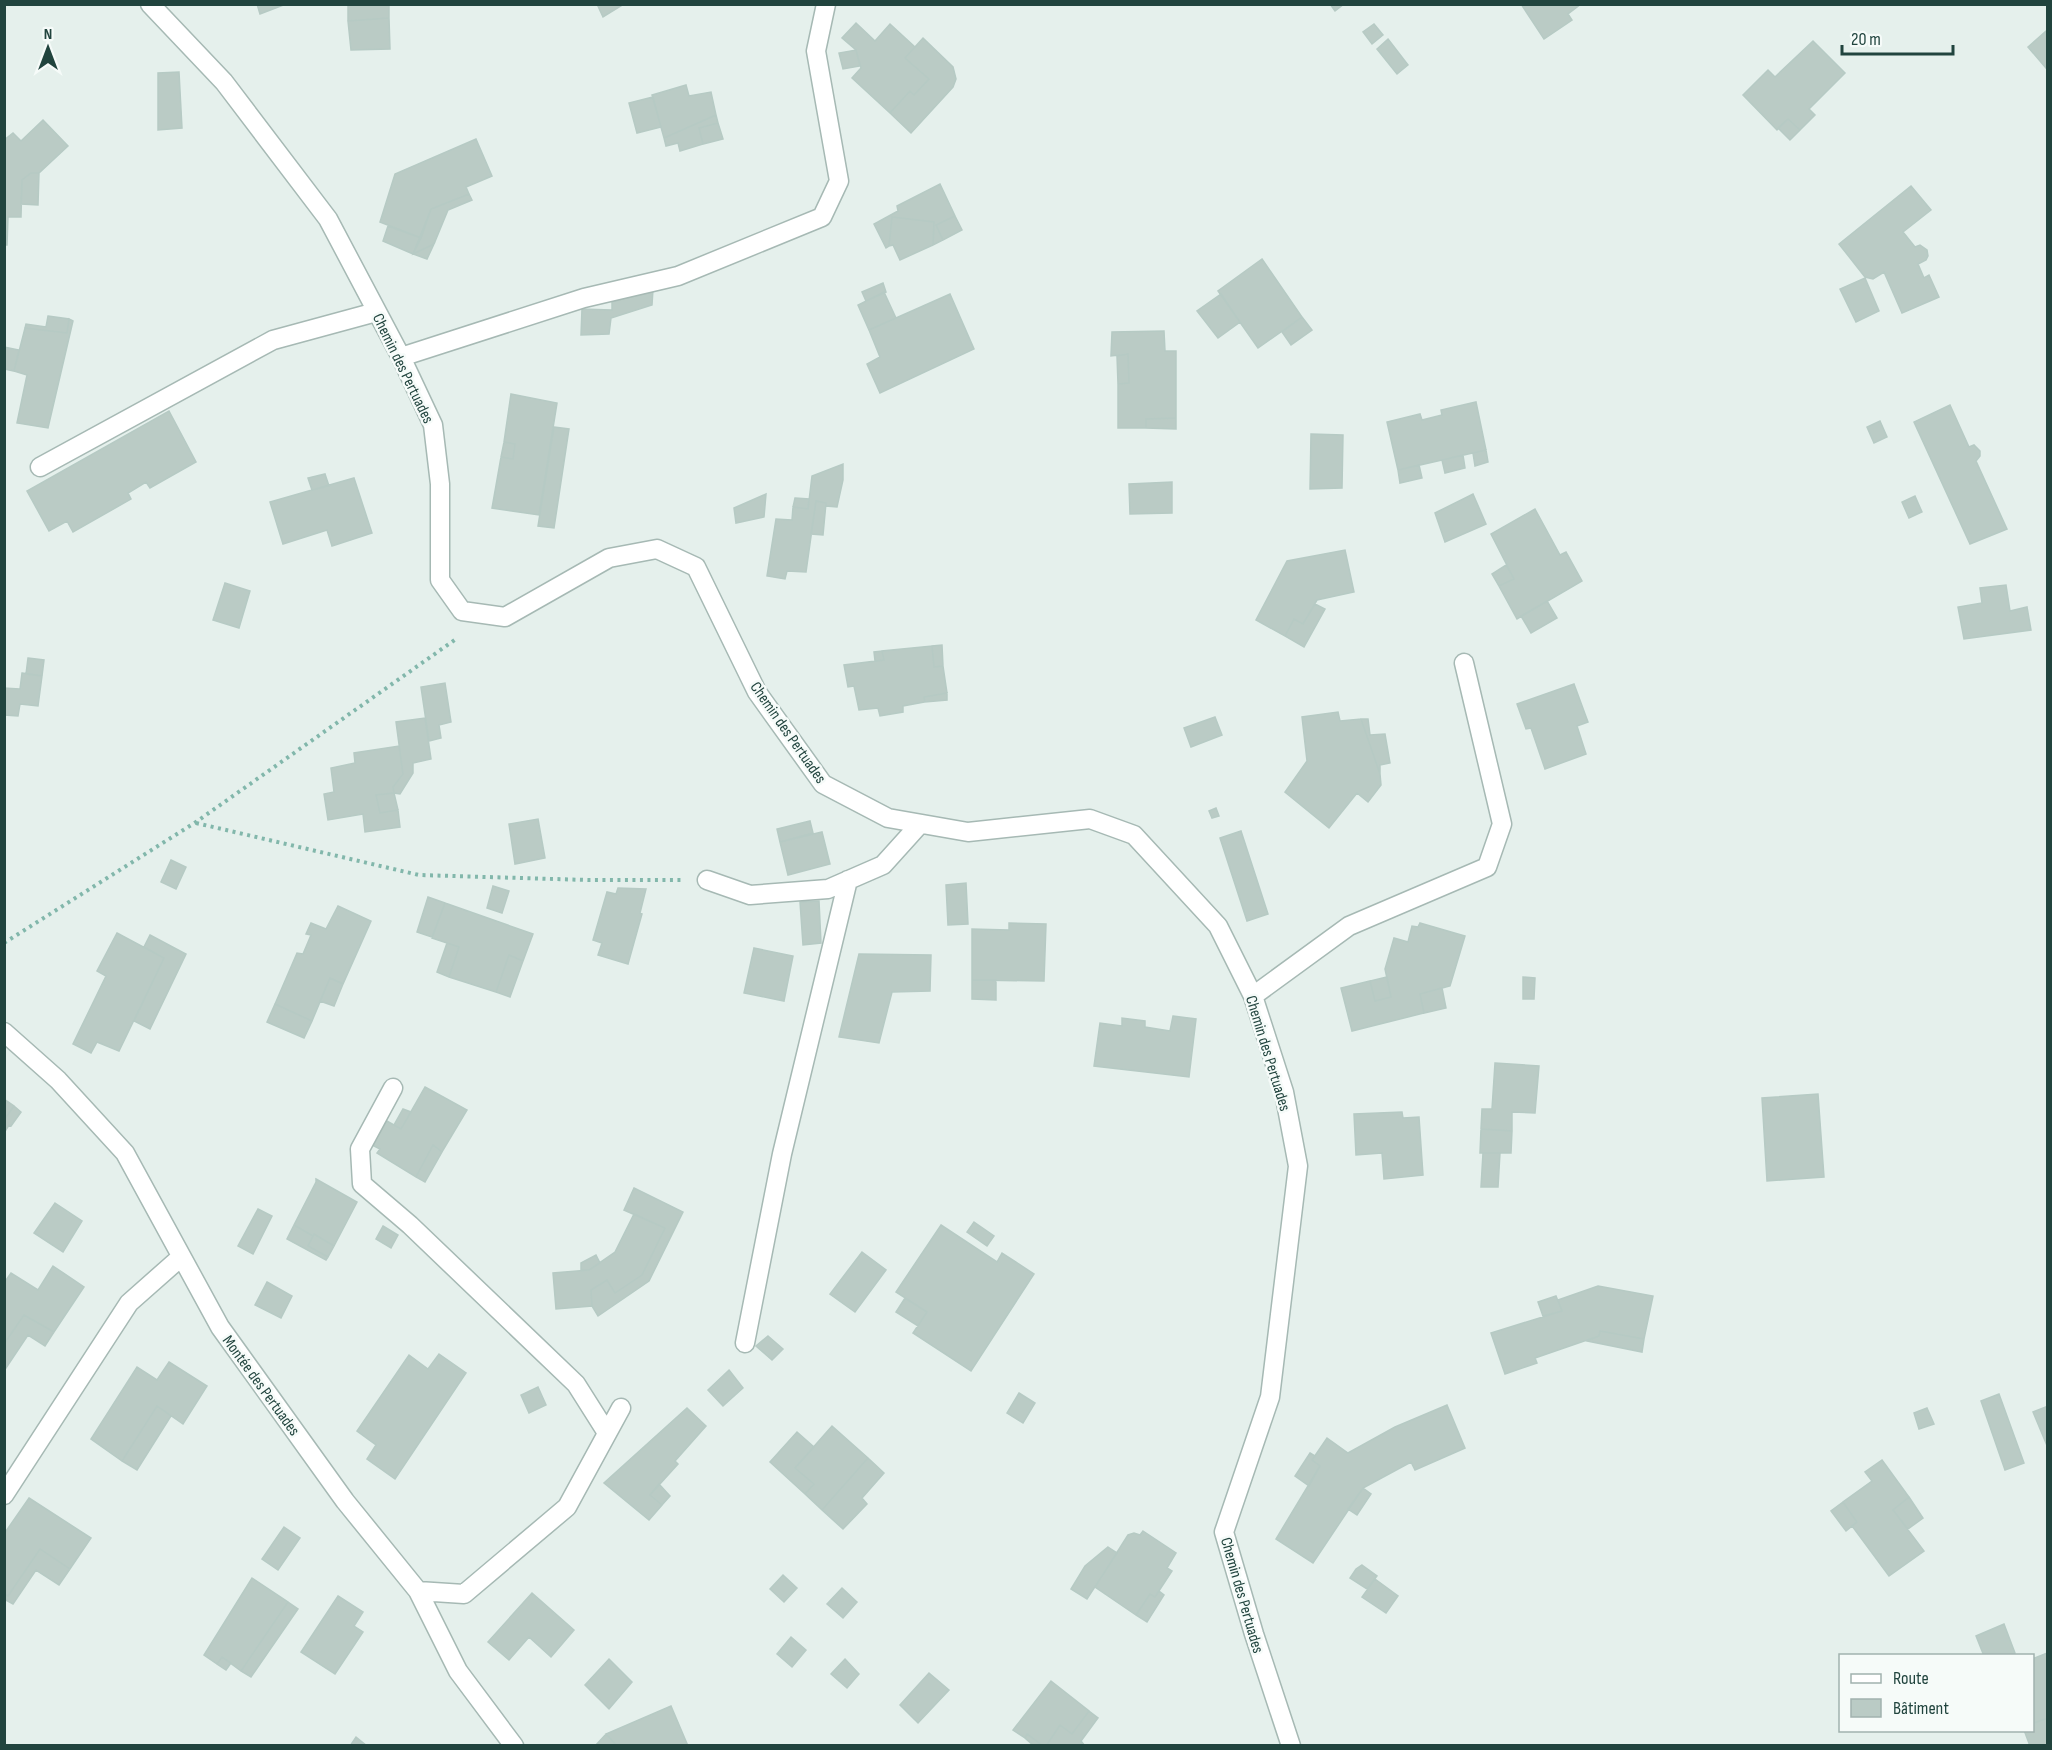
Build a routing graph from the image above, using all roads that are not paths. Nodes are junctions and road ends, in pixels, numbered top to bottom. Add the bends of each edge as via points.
1 (150, 4) edge
2 (826, 4) edge
3 (376, 312) junction
4 (400, 357) junction
5 (40, 467) dead end
6 (1464, 663) dead end
7 (920, 824) junction
8 (707, 879) road end
9 (848, 880) junction
10 (1253, 996) junction
11 (4, 1032) edge
12 (393, 1088) dead end
13 (181, 1257) junction
14 (745, 1343) dead end
15 (621, 1408) dead end
16 (607, 1433) junction
17 (4, 1495) edge
18 (418, 1591) junction
19 (514, 1746) edge
20 (1291, 1746) edge

1 - 3 street, Chemin des Pertuades via 224,82 328,219
2 - 4 street via 816,51 839,181 822,217 678,276 584,298
3 - 4 street, Chemin des Pertuades
3 - 5 street via 273,340
4 - 7 street, Chemin des Pertuades via 433,425 440,484 440,580 462,610 505,617 609,558 657,549 696,567 757,692 823,784 888,818
6 - 10 street via 1502,824 1487,867 1349,926
7 - 9 street via 883,865
7 - 10 street, Chemin des Pertuades via 968,832 1090,819 1134,835 1218,926
8 - 9 street via 750,896 828,889
9 - 14 street via 782,1154
10 - 20 street, Chemin des Pertuades via 1284,1092 1298,1166 1270,1397 1224,1532
11 - 13 street, Montée des Pertuades via 58,1080 126,1153
12 - 16 street via 360,1149 362,1184 576,1384
13 - 17 street via 129,1303
13 - 18 street, Montée des Pertuades via 227,1337 345,1501
15 - 16 street
16 - 18 street via 567,1507 464,1594
18 - 19 street, Montée des Pertuades via 458,1671

